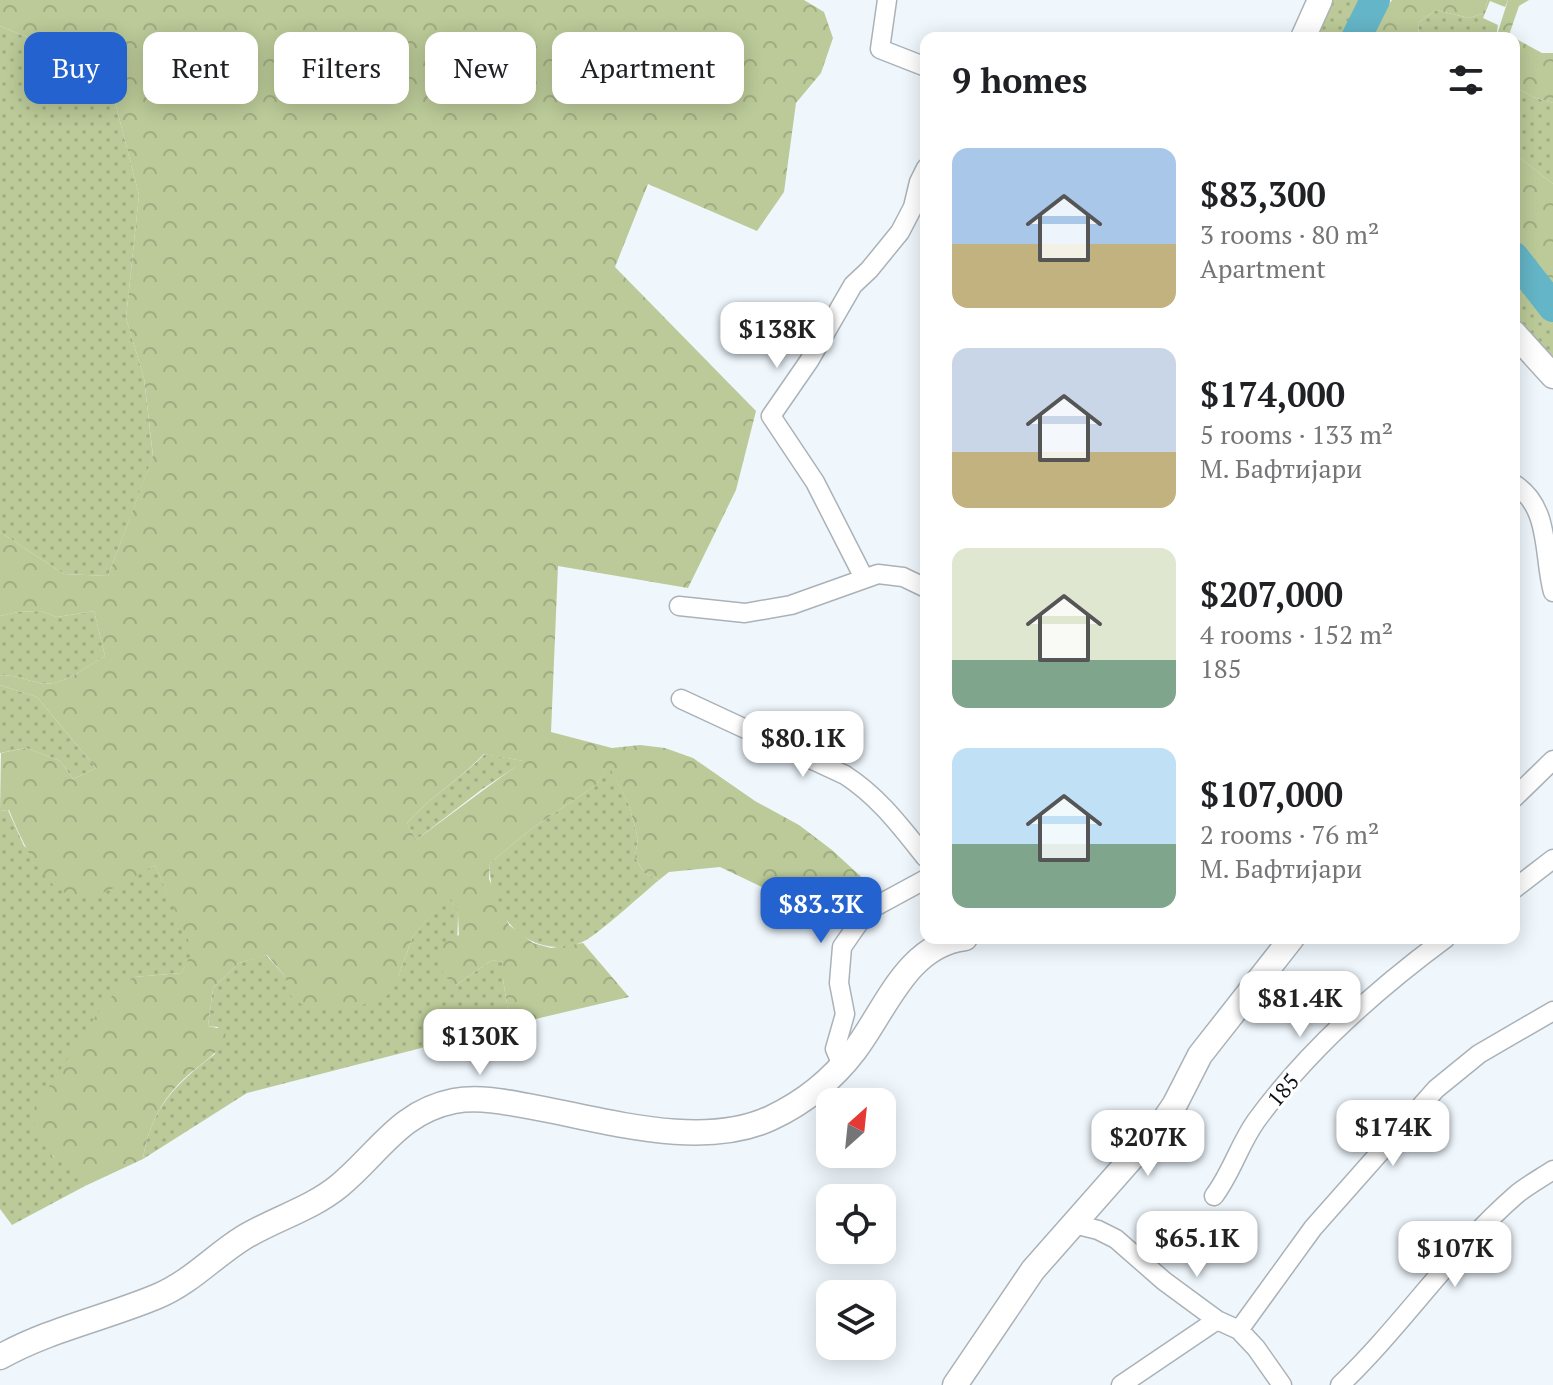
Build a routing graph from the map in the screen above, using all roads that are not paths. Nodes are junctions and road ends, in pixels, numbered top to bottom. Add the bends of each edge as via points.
1 (887, 0) edge
2 (1320, 0) edge
3 (1306, 32) edge
4 (920, 65) edge
5 (920, 180) edge
6 (1520, 340) edge
7 (1553, 376) edge
8 (1520, 489) edge
9 (864, 578) junction
10 (920, 585) edge
11 (1553, 592) edge
12 (679, 606) dead end
13 (681, 699) dead end
14 (1553, 760) edge
15 (1520, 792) edge
16 (920, 850) edge
17 (1553, 859) edge
18 (920, 882) edge
19 (1520, 884) edge
20 (942, 944) edge
21 (1287, 944) edge
22 (1438, 944) edge
23 (1553, 1011) edge
24 (842, 1065) junction
25 (1553, 1170) edge
26 (1214, 1196) dead end
27 (1074, 1224) junction
28 (1217, 1320) junction
29 (1239, 1330) junction
30 (0, 1357) edge
31 (955, 1385) edge
32 (1121, 1385) edge
33 (1282, 1385) edge
34 (1340, 1385) edge

1 - 4 street via 880,49
2 - 3 main road
5 - 9 street via 900,232 853,285 771,416 815,482
6 - 7 main road
8 - 11 street via 1539,513
9 - 10 street via 903,577
9 - 12 street via 791,605 745,613
13 - 16 street via 845,775 891,814
14 - 15 street
17 - 19 street
18 - 24 street via 867,911 842,947 839,983 845,1014 835,1049
20 - 24 main road via 917,960
21 - 27 main road via 1200,1055 1160,1126
22 - 26 street, 185 via 1298,1071 1257,1121
23 - 29 street via 1479,1054 1436,1089 1313,1228
24 - 30 main road via 782,1112 724,1131 646,1128 505,1102 468,1100 432,1107 403,1123 326,1196 240,1240 177,1286
25 - 34 street via 1518,1194 1452,1260
27 - 28 street via 1116,1239
27 - 31 main road via 1033,1270
28 - 29 street
28 - 32 street
29 - 33 street

